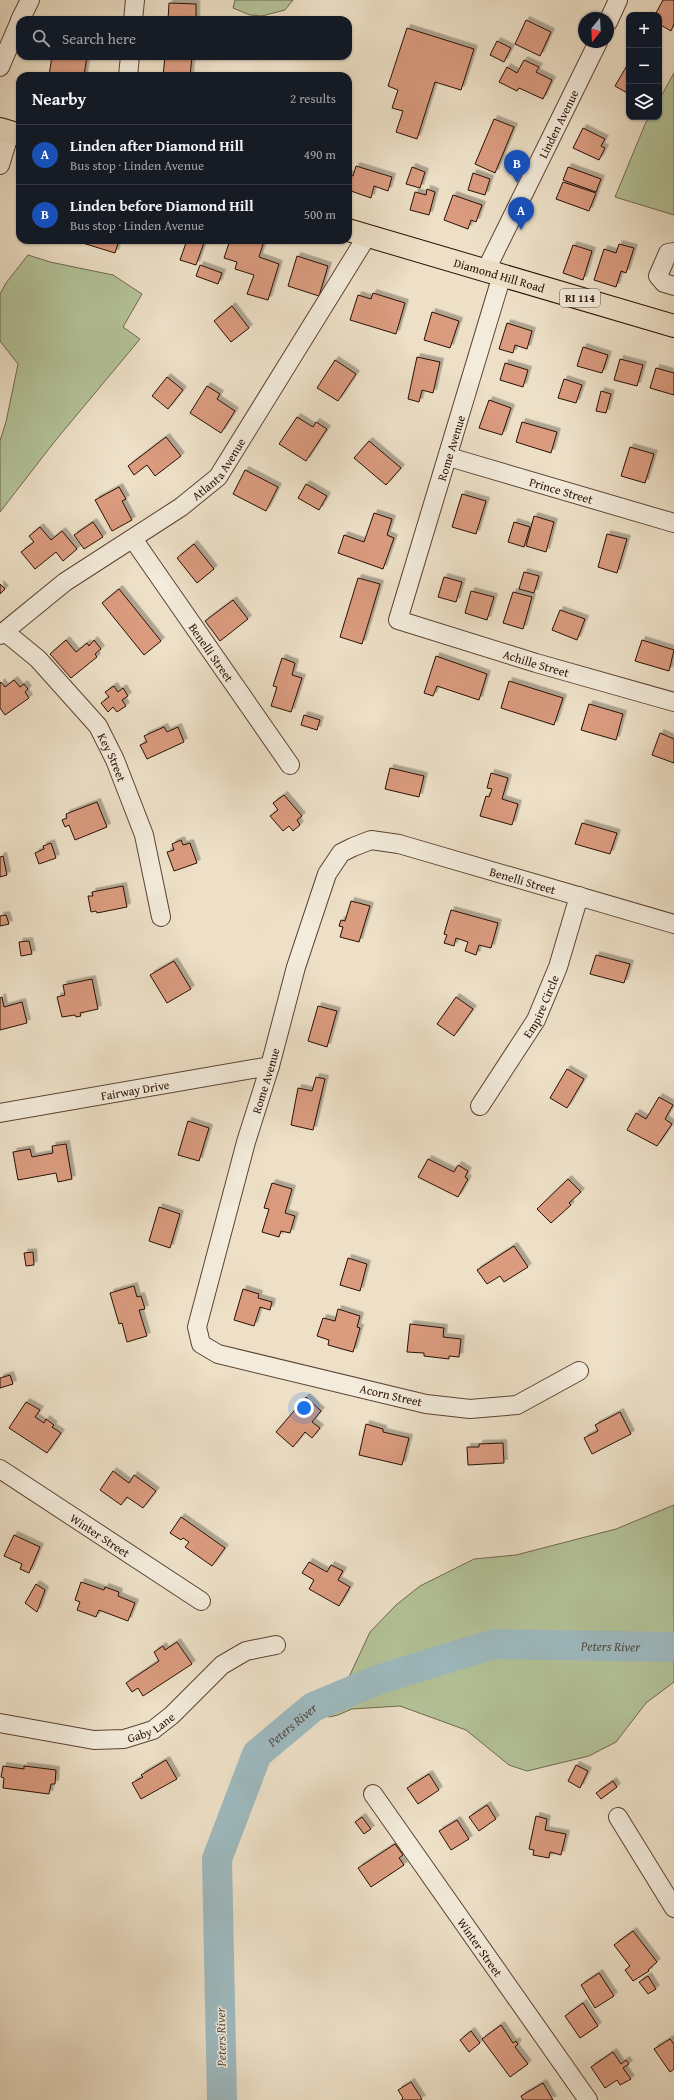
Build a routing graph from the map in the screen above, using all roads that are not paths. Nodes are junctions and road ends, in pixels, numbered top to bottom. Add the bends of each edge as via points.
1 (30, 0) edge
2 (135, 0) edge
3 (618, 0) edge
4 (613, 12) edge
5 (22, 16) edge
6 (133, 16) edge
7 (16, 29) edge
8 (595, 48) edge
9 (130, 60) edge
10 (0, 67) edge
11 (128, 72) edge
12 (10, 132) edge
13 (0, 165) edge
14 (358, 233) edge
15 (352, 243) edge
16 (352, 244) edge
17 (674, 252) edge
18 (494, 272) junction
19 (674, 286) edge
20 (674, 326) edge
21 (449, 457) junction
22 (674, 524) edge
23 (133, 539) junction
24 (398, 620) joint
25 (3, 633) edge
26 (674, 702) edge
27 (290, 766) dead end
28 (371, 840) joint
29 (579, 896) junction
30 (161, 917) dead end
31 (674, 924) edge
32 (270, 1066) junction
33 (480, 1106) dead end
34 (0, 1113) edge
35 (201, 1344) joint
36 (579, 1370) dead end
37 (0, 1469) edge
38 (201, 1601) dead end
39 (276, 1645) dead end
40 (0, 1723) edge
41 (373, 1794) dead end
42 (618, 1817) dead end
43 (674, 1908) edge
44 (588, 2100) edge

1 - 5 street
2 - 6 street
3 - 4 street
7 - 10 street
8 - 18 street, Linden Avenue
9 - 11 street
12 - 13 street
14 - 15 street, Atlanta Avenue
14 - 18 main road, Diamond Hill Road / RI 114
16 - 23 street, Atlanta Avenue via 218,477 181,507
17 - 19 street via 668,253 658,276 659,280
18 - 20 main road, Diamond Hill Road / RI 114
18 - 21 street, Rome Avenue
21 - 22 street, Prince Street
21 - 24 street, Rome Avenue
23 - 25 street, Atlanta Avenue via 65,582
23 - 27 street, Benelli Street
24 - 26 street, Achille Street
25 - 30 street, Key Street via 38,659 98,726 115,760 144,835
28 - 29 street, Benelli Street via 399,844
28 - 32 street, Rome Avenue via 341,853 327,874 296,967
29 - 31 street, Benelli Street
29 - 33 street, Empire Circle via 558,967 536,1020
32 - 34 street, Fairway Drive
32 - 35 street, Rome Avenue via 246,1142 197,1327
35 - 36 street, Acorn Street via 218,1354 426,1404 470,1410 517,1405
37 - 38 street, Winter Street
39 - 40 street, Gaby Lane via 246,1651 222,1665 172,1715 153,1730 124,1739 94,1740
41 - 44 street, Winter Street
42 - 43 street

